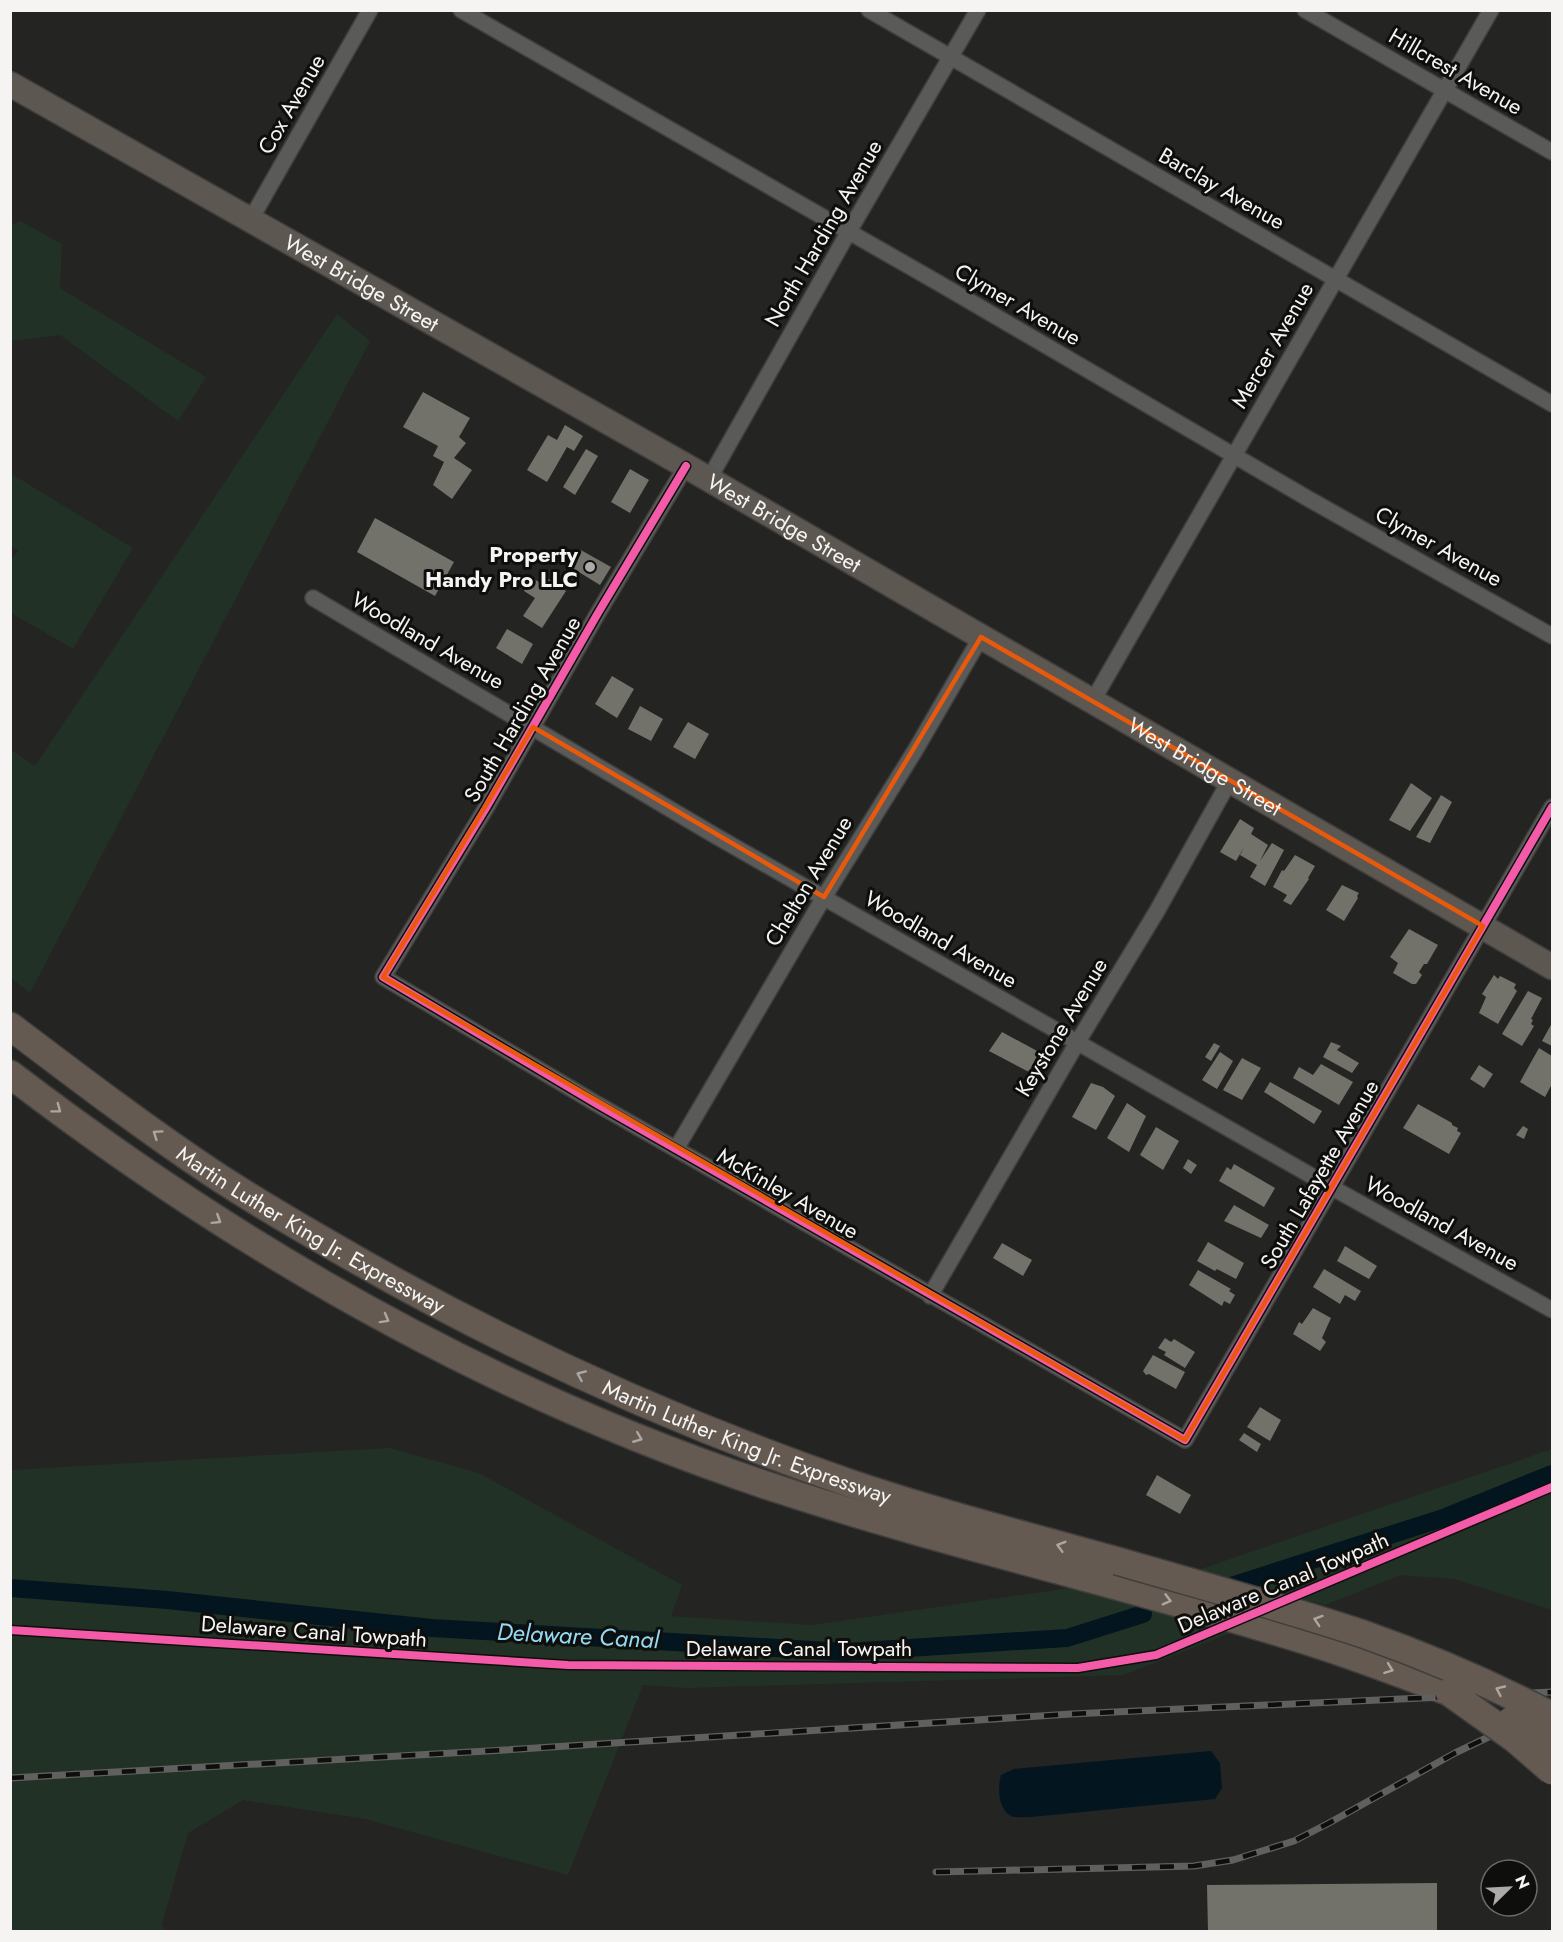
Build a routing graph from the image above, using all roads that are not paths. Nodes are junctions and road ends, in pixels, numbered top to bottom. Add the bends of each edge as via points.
1 (370, 10) edge
2 (460, 10) edge
3 (868, 10) edge
4 (978, 10) edge
5 (1305, 10) edge
6 (1491, 10) edge
7 (950, 57) junction
8 (10, 84) edge
9 (1445, 90) junction
10 (1552, 152) edge
11 (251, 219) junction
12 (848, 233) junction
13 (1335, 279) junction
14 (1552, 404) edge
15 (1234, 455) junction
16 (686, 466) junction
17 (709, 479) junction
18 (313, 598) dead end
19 (1552, 636) edge
20 (981, 637) junction
21 (1092, 702) junction
22 (532, 727) junction
23 (1230, 780) junction
24 (1552, 807) edge
25 (824, 897) junction
26 (1483, 926) junction
27 (1552, 967) edge
28 (387, 970) joint
29 (10, 1026) edge
30 (1077, 1042) junction
31 (10, 1074) edge
32 (676, 1149) junction
33 (1331, 1187) junction
34 (930, 1296) junction
35 (1552, 1310) edge
36 (1185, 1440) joint
37 (1114, 1573) junction
38 (1449, 1692) junction
39 (1552, 1716) edge
40 (1552, 1742) edge
41 (1552, 1771) edge

1 - 11 street, Cox Avenue
2 - 12 street, Clymer Avenue
3 - 7 street, Barclay Avenue
4 - 7 street, North Harding Avenue
5 - 9 street, Hillcrest Avenue
6 - 9 street, Mercer Avenue
7 - 12 street, North Harding Avenue
7 - 13 street, Barclay Avenue
8 - 11 main road, West Bridge Street
9 - 10 street, Hillcrest Avenue
9 - 13 street, Mercer Avenue
11 - 16 main road, West Bridge Street
12 - 15 street, Clymer Avenue
12 - 17 street, North Harding Avenue
13 - 14 street, Barclay Avenue
13 - 15 street, Mercer Avenue
15 - 19 street, Clymer Avenue
15 - 21 street, Mercer Avenue
16 - 17 main road, West Bridge Street
16 - 22 street, South Harding Avenue
17 - 20 main road, West Bridge Street
18 - 22 street, Woodland Avenue
20 - 21 main road, West Bridge Street
20 - 25 street, Chelton Avenue
21 - 23 main road, West Bridge Street
22 - 25 street, Woodland Avenue
22 - 28 street, South Harding Avenue
23 - 26 main road, West Bridge Street
23 - 30 street, Keystone Avenue via 1157,911
24 - 26 street, South Lafayette Avenue
25 - 30 street, Woodland Avenue
25 - 32 street, Chelton Avenue
26 - 27 main road, West Bridge Street
26 - 33 street, South Lafayette Avenue
28 - 32 street, McKinley Avenue via 383,977
37 -> 29 highway, Martin Luther King Jr. Expressway via 789,1461 608,1387 492,1333 379,1273 213,1173
30 - 33 street, Woodland Avenue
30 - 34 street, Keystone Avenue
31 -> 37 highway, Martin Luther King Jr. Expressway via 139,1168 248,1239 361,1306 525,1390 656,1445 778,1489 882,1521
32 - 34 street, McKinley Avenue
33 - 35 street, Woodland Avenue
33 - 36 street, South Lafayette Avenue
34 - 36 street, McKinley Avenue
37 -> 38 highway, Martin Luther King Jr. Expressway
39 -> 37 highway, Martin Luther King Jr. Expressway, bridge via 1457,1671 1364,1635 1271,1605
38 - 40 highway, Martin Luther King Jr. Expressway, bridge
38 - 41 highway, bridge

